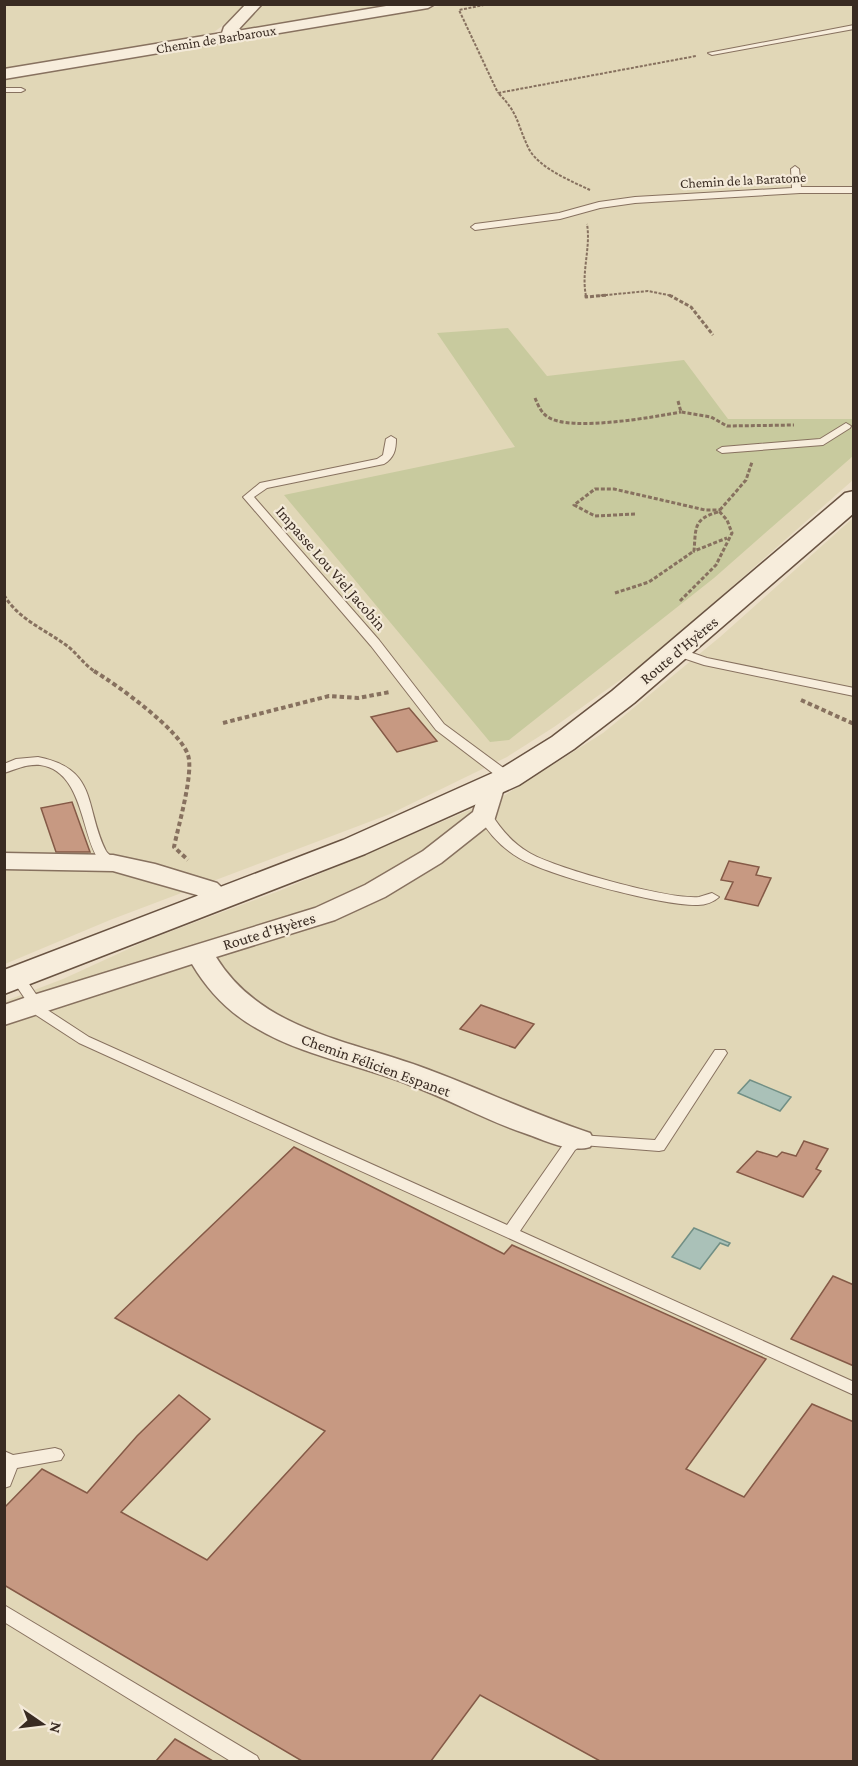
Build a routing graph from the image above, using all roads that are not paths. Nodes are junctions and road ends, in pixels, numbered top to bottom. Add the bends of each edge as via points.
1 (255, 4) edge
2 (428, 4) edge
3 (854, 27) edge
4 (231, 36) junction
5 (712, 53) road end
6 (4, 74) edge
7 (4, 90) edge
8 (21, 90) dead end
9 (795, 169) dead end
10 (797, 190) junction
11 (854, 190) edge
12 (475, 227) dead end
13 (848, 426) edge
14 (391, 439) dead end
15 (722, 450) dead end
16 (854, 499) edge
17 (678, 652) junction
18 (854, 692) edge
19 (4, 770) edge
20 (495, 793) junction
21 (4, 861) edge
22 (112, 863) junction
23 (712, 897) dead end
24 (220, 899) junction
25 (199, 953) junction
26 (20, 988) edge
27 (4, 1016) edge
28 (720, 1053) dead end
29 (579, 1140) junction
30 (509, 1234) junction
31 (854, 1389) edge
32 (56, 1455) dead end
33 (7, 1460) edge
34 (4, 1481) edge
35 (4, 1612) edge
36 (250, 1761) edge

1 - 4 street via 229,30
2 - 4 street, Chemin de Barbaroux
3 - 5 lane
4 - 6 street, Chemin de Barbaroux
7 - 8 lane
9 - 10 lane
10 - 11 lane, Chemin de la Baratone
10 - 12 lane, Chemin de la Baratone via 634,200
13 - 15 lane via 823,442
14 - 20 lane, Impasse Lou Viel Jacobin via 387,459 380,462 264,485 248,497 368,634
16 - 17 main road, Route d'Hyères
17 - 18 lane via 704,661
17 - 20 main road, Route d'Hyères
19 - 22 lane via 16,763 38,761 53,764 72,776 101,855
20 - 23 lane, Impasse Lou Viel Jacobin via 502,838 527,857 580,875 668,896 700,901
20 - 24 main road, Route d'Hyères
20 - 25 street, Route d'Hyères via 432,857 375,891 324,914
21 - 22 street
22 - 24 street via 207,889
24 - 26 main road, Route d'Hyères
25 - 26 street, Route d'Hyères
25 - 29 street, Chemin Félicien Espanet via 214,981 246,1010 287,1033 421,1078 517,1119
26 - 27 street, Route d'Hyères
26 - 30 lane via 41,1012 84,1040
28 - 29 lane via 659,1146
29 - 30 lane via 570,1146
30 - 31 lane
32 - 33 lane
33 - 34 lane
35 - 36 lane

